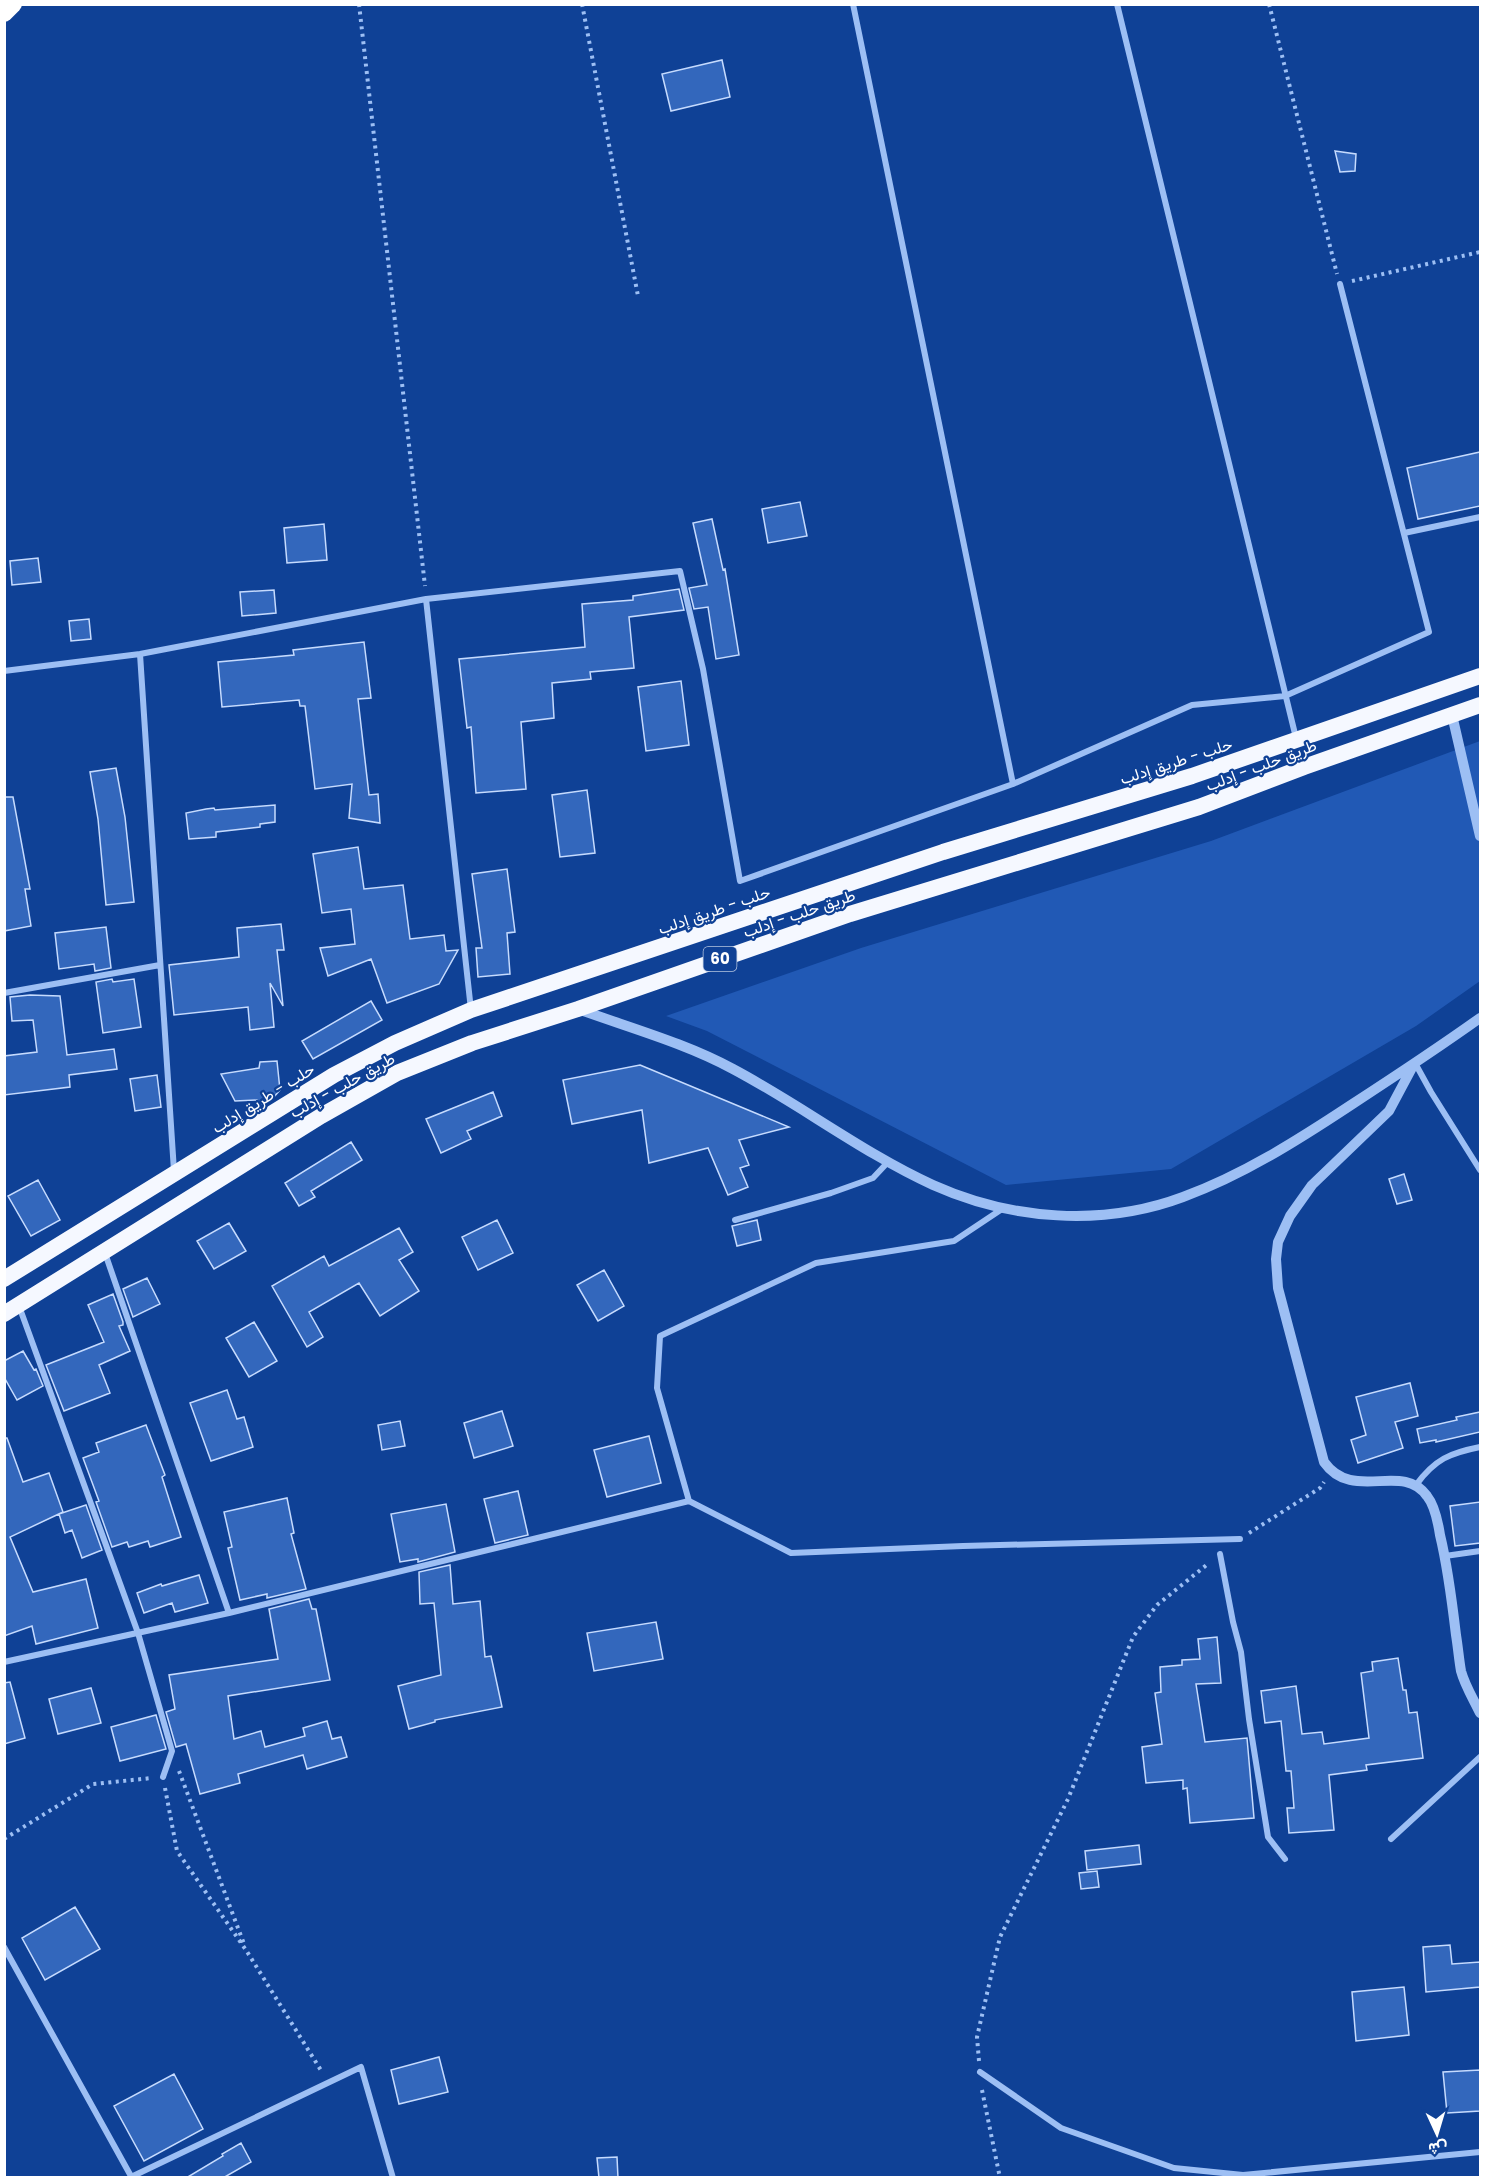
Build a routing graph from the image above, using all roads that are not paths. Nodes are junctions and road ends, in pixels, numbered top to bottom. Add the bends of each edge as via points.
1 (14, 4) edge
2 (853, 4) edge
3 (1117, 4) edge
4 (4, 13) edge
5 (1340, 284) road end
6 (1480, 517) edge
7 (1404, 533) junction
8 (426, 599) junction
9 (140, 654) junction
10 (4, 671) edge
11 (1480, 676) edge
12 (1285, 696) junction
13 (1480, 705) edge
14 (1452, 715) junction
15 (1296, 738) junction
16 (1013, 784) junction
17 (1480, 836) edge
18 (160, 965) junction
19 (4, 993) edge
20 (578, 1009) junction
21 (471, 1010) junction
22 (1480, 1018) edge
23 (1415, 1063) junction
24 (888, 1162) junction
25 (1480, 1170) edge
26 (174, 1175) junction
27 (1002, 1209) junction
28 (735, 1220) dead end
29 (105, 1251) junction
30 (4, 1280) edge
31 (11, 1310) edge
32 (1480, 1447) edge
33 (1416, 1485) junction
34 (689, 1502) junction
35 (1240, 1539) road end
36 (1480, 1551) edge
37 (1220, 1554) road end
38 (1445, 1556) junction
39 (229, 1613) junction
40 (138, 1633) junction
41 (4, 1662) edge
42 (1480, 1713) edge
43 (1480, 1757) edge
44 (163, 1777) road end
45 (1391, 1839) dead end
46 (1285, 1859) dead end
47 (4, 1947) edge
48 (980, 2072) road end
49 (1480, 2152) edge
50 (131, 2177) edge
51 (393, 2178) edge

1 - 4 highway
2 - 16 street
3 - 12 street
5 - 7 street
6 - 7 street
7 - 12 street via 1429,632
8 - 9 street
8 - 16 street via 680,572 703,669 740,881
8 - 21 street
9 - 10 street
9 - 18 street
11 - 15 highway, حلب - طريق إدلب / 60
12 - 15 street
12 - 16 street via 1192,705
13 - 14 highway, طريق حلب - إدلب / 60
14 - 17 street
14 - 20 highway, طريق حلب - إدلب / 60 via 1199,807 850,914
15 - 21 highway, حلب - طريق إدلب / 60 via 1192,776 943,852
18 - 19 street
18 - 26 street
20 - 24 street via 731,1068
20 - 29 highway, طريق حلب - إدلب / 60 via 472,1043 397,1073
21 - 26 highway, حلب - طريق إدلب / 60 via 334,1075
22 - 23 street
23 - 25 street
23 - 27 street via 1306,1134 1182,1197 1109,1214 1032,1214
23 - 33 street via 1389,1111 1312,1185 1290,1216 1278,1242 1276,1259 1278,1288 1324,1462 1330,1471 1352,1482 1402,1480
24 - 27 street via 934,1185
24 - 28 street via 873,1178
26 - 30 highway, حلب - طريق إدلب / 60
27 - 34 street via 954,1241 816,1263 660,1336 657,1388
29 - 31 highway, طريق حلب - إدلب / 60
29 - 39 street
31 - 40 street
32 - 33 street via 1454,1452 1428,1469
33 - 38 street via 1427,1496 1436,1516
34 - 35 street via 791,1553
34 - 39 street
36 - 38 street
37 - 46 street via 1241,1652 1268,1837
38 - 42 street via 1462,1672
39 - 40 street
40 - 41 street
40 - 44 street via 172,1751
43 - 45 street
47 - 50 street
48 - 49 street via 1061,2128 1174,2168 1243,2175
50 - 51 street via 361,2067

